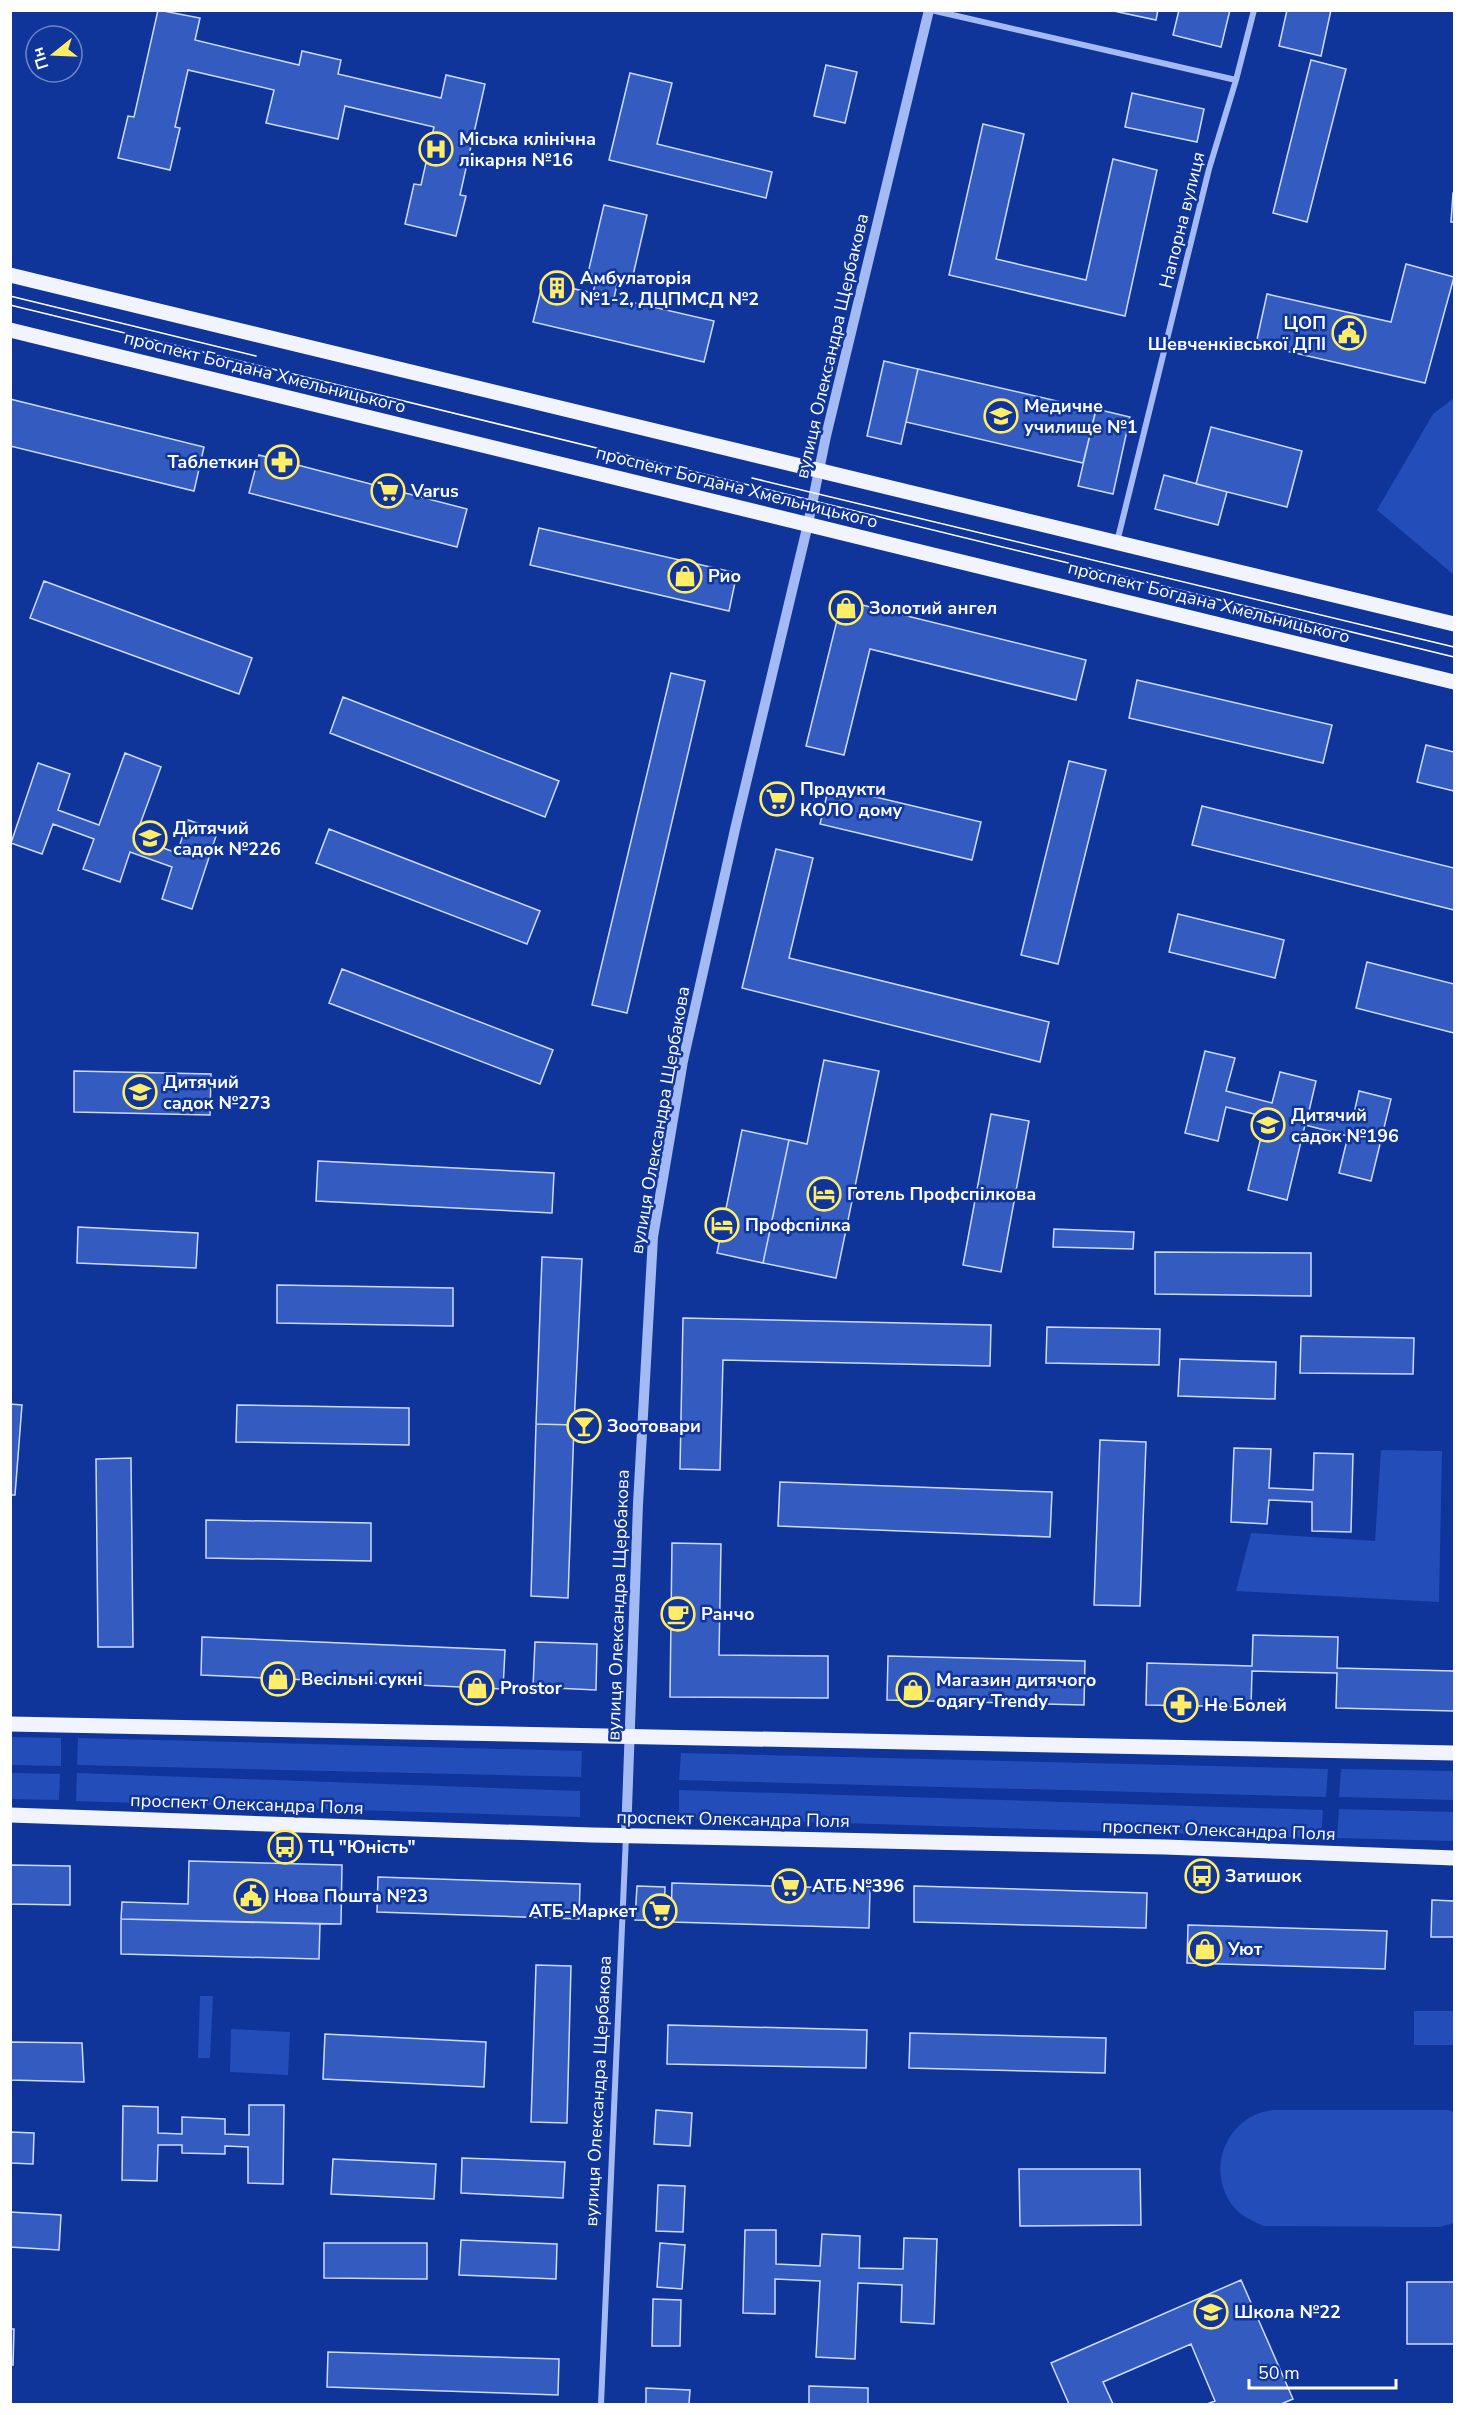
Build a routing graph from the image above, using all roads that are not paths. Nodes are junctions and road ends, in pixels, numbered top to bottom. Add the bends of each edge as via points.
1 (930, 10) edge
2 (1254, 10) edge
3 (1236, 80) junction
4 (10, 275) edge
5 (10, 330) edge
6 (819, 469) junction
7 (808, 524) junction
8 (1117, 543) junction
9 (1455, 624) edge
10 (1455, 682) edge
11 (10, 1724) edge
12 (629, 1735) junction
13 (1455, 1753) edge
14 (10, 1815) edge
15 (626, 1836) junction
16 (1455, 1858) edge
17 (601, 2404) edge

1 - 3 street
1 - 6 street, вулиця Олександра Щербакова
2 - 3 street, Напорна вулиця
3 - 8 street, Напорна вулиця via 1209,169
4 - 6 main road, проспект Богдана Хмельницького
5 - 7 main road, проспект Богдана Хмельницького
6 - 7 street, вулиця Олександра Щербакова
6 - 8 main road, проспект Богдана Хмельницького
7 - 10 main road, проспект Богдана Хмельницького
7 - 12 street, вулиця Олександра Щербакова via 685,1050 653,1237
8 - 9 main road, проспект Богдана Хмельницького
11 - 12 main road
12 - 13 main road via 857,1743
12 - 15 street, вулиця Олександра Щербакова
14 - 15 main road, проспект Олександра Поля
15 - 16 main road, проспект Олександра Поля via 1165,1847
15 - 17 street, вулиця Олександра Щербакова

